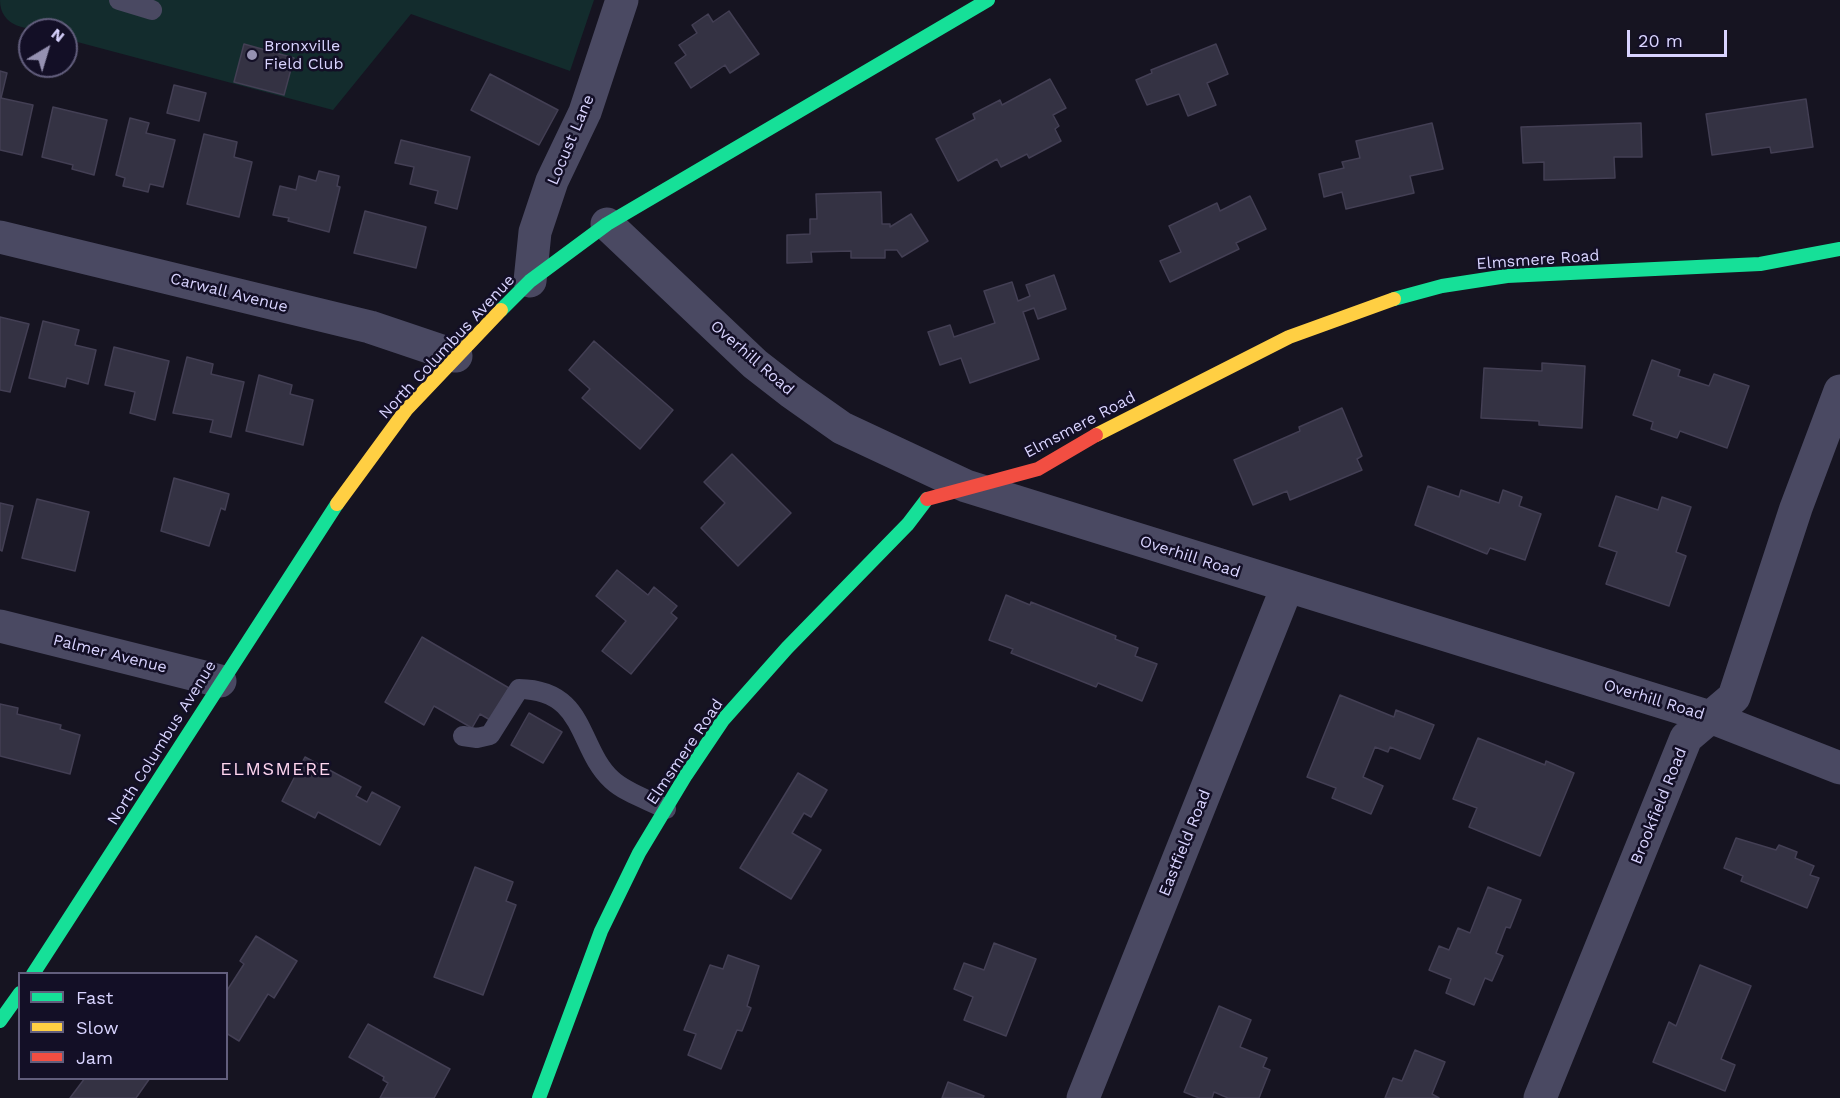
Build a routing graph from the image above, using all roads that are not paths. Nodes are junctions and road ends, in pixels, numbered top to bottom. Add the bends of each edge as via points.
1 (119, 0) edge
2 (622, 0) edge
3 (988, 0) edge
4 (152, 10) dead end
5 (607, 224) junction
6 (0, 237) edge
7 (1840, 249) edge
8 (530, 281) junction
9 (456, 356) junction
10 (1840, 391) edge
11 (966, 486) junction
12 (1287, 587) junction
13 (0, 626) edge
14 (220, 681) junction
15 (1710, 717) junction
16 (463, 736) dead end
17 (1840, 768) edge
18 (666, 809) junction
19 (34, 972) edge
20 (18, 996) edge
21 (0, 1021) edge
22 (539, 1098) edge
23 (1083, 1098) edge
24 (1540, 1098) edge

1 - 4 lane
2 - 8 street, Locust Lane via 585,112 552,181 535,232
3 - 5 street, North Columbus Avenue
5 - 8 street, North Columbus Avenue
5 - 11 street, Overhill Road via 755,364 791,392 842,428
6 - 9 street, Carwall Avenue via 370,327
7 - 11 street, Elmsmere Road via 1760,264 1507,276 1410,294 1289,338 1113,425 1038,470
8 - 9 street, North Columbus Avenue
9 - 14 street, North Columbus Avenue via 406,410 359,472
10 - 15 street, Brookfield Road via 1796,508 1734,697
11 - 12 street, Overhill Road
11 - 18 street, Elmsmere Road via 926,499 901,531 787,648 723,720
12 - 15 street, Overhill Road
12 - 23 street, Eastfield Road
13 - 14 street, Palmer Avenue
14 - 19 street, North Columbus Avenue
15 - 17 street, Overhill Road
15 - 24 street, Brookfield Road via 1686,738
16 - 18 lane via 489,735 519,689 535,689 566,707 578,721 596,758 613,781
18 - 22 street, Elmsmere Road via 601,931
20 - 21 street

